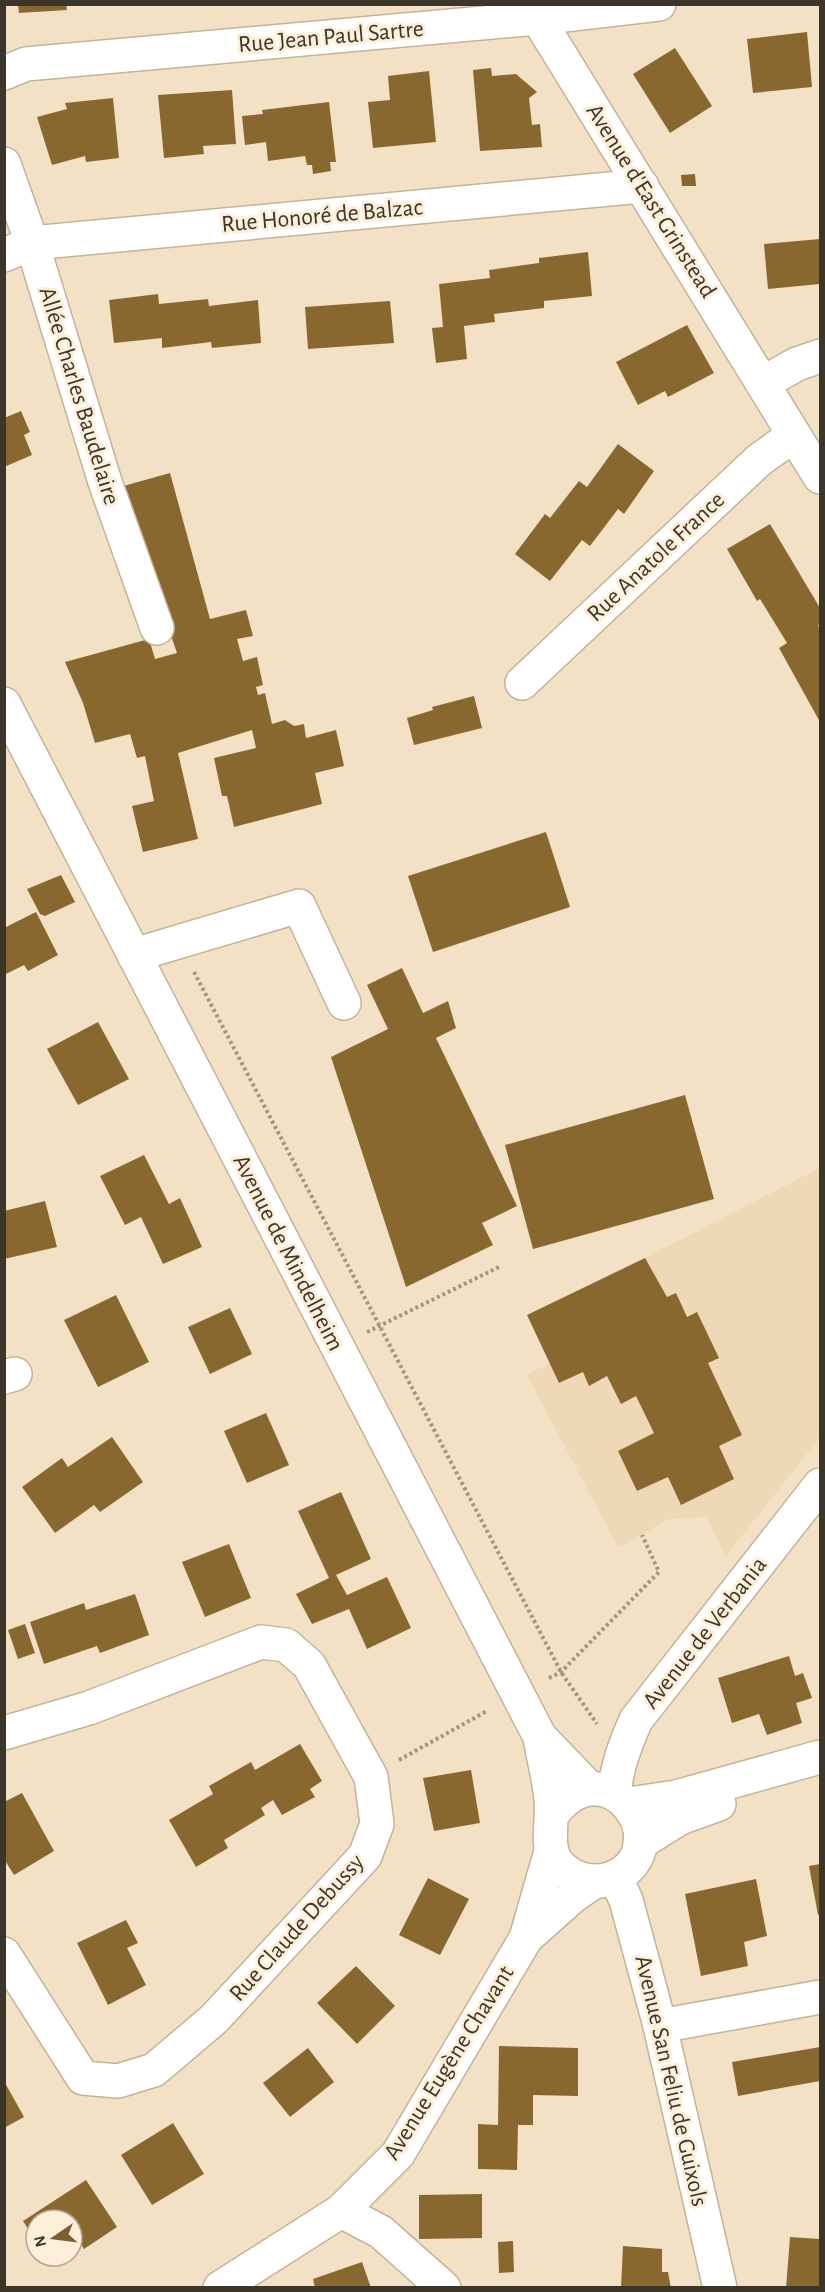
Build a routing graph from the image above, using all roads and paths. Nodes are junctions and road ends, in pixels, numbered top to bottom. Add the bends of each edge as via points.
1 (659, 4) edge
2 (533, 11) edge
3 (4, 73) edge
4 (4, 164) edge
5 (642, 186) junction
6 (18, 249) edge
7 (820, 356) edge
8 (763, 383) junction
9 (794, 435) junction
10 (820, 477) edge
11 (157, 628) dead end
12 (522, 683) dead end
13 (4, 704) edge
14 (15, 750) edge
15 (178, 942) junction
16 (134, 955) junction
17 (345, 1003) dead end
18 (501, 1266) dead end
19 (379, 1326) junction
20 (337, 1348) junction
21 (820, 1485) edge
22 (4, 1733) edge
23 (540, 1737) junction
24 (623, 1749) junction
25 (820, 1757) edge
26 (820, 1777) edge
27 (611, 1795) junction
28 (552, 1815) junction
29 (640, 1843) junction
30 (551, 1851) junction
31 (605, 1879) junction
32 (526, 1938) junction
33 (4, 1954) edge
34 (820, 1997) edge
35 (660, 2026) junction
36 (341, 2211) junction
37 (220, 2288) edge
38 (444, 2288) edge
39 (720, 2288) edge

1 - 2 street, Rue Jean Paul Sartre
2 - 3 street, Rue Jean Paul Sartre via 26,64
2 - 5 street, Avenue d'East Grinstead
4 - 6 street, Allée Charles Baudelaire
5 - 6 street, Rue Honoré de Balzac
5 - 8 street, Avenue d'East Grinstead
6 - 11 street, Allée Charles Baudelaire
7 - 8 street
8 - 9 street, Avenue d'East Grinstead
9 - 10 street, Avenue d'East Grinstead
9 - 12 street, Rue Anatole France via 759,460
13 - 14 street, Avenue de Mindelheim
14 - 16 street, Avenue de Mindelheim
15 - 16 street
15 - 17 street via 299,906
15 - 19 path
16 - 20 street, Avenue de Mindelheim
18 - 19 path
19 - 20 path
19 - 24 path via 561,1672 604,1734
20 - 23 street, Avenue de Mindelheim
21 - 24 street, Avenue de Verbania via 636,1720
22 - 33 street, Rue Claude Debussy via 89,1708 261,1642 286,1645 309,1665 371,1777 377,1824 365,1856 214,2019 153,2070 118,2081 83,2078
23 - 27 street, Avenue de Mindelheim
23 - 28 street
24 - 27 street, Avenue de Verbania
25 - 27 street via 676,1797
26 - 29 street via 707,1807 680,1818
27 - 28 street via 575,1793
27 - 29 street via 636,1816
28 - 30 street via 548,1833
29 - 31 street via 627,1868
30 - 31 street via 568,1874 581,1879
30 - 32 street, Avenue Eugène Chavant
31 - 32 street, Avenue Eugène Chavant via 572,1897
31 - 35 street, Avenue San Feliu de Guixols via 626,1900
32 - 36 street, Avenue Eugène Chavant via 398,2154
34 - 35 street
35 - 39 street, Avenue San Feliu de Guixols
36 - 37 street, Avenue Eugène Chavant
36 - 38 street via 381,2232

